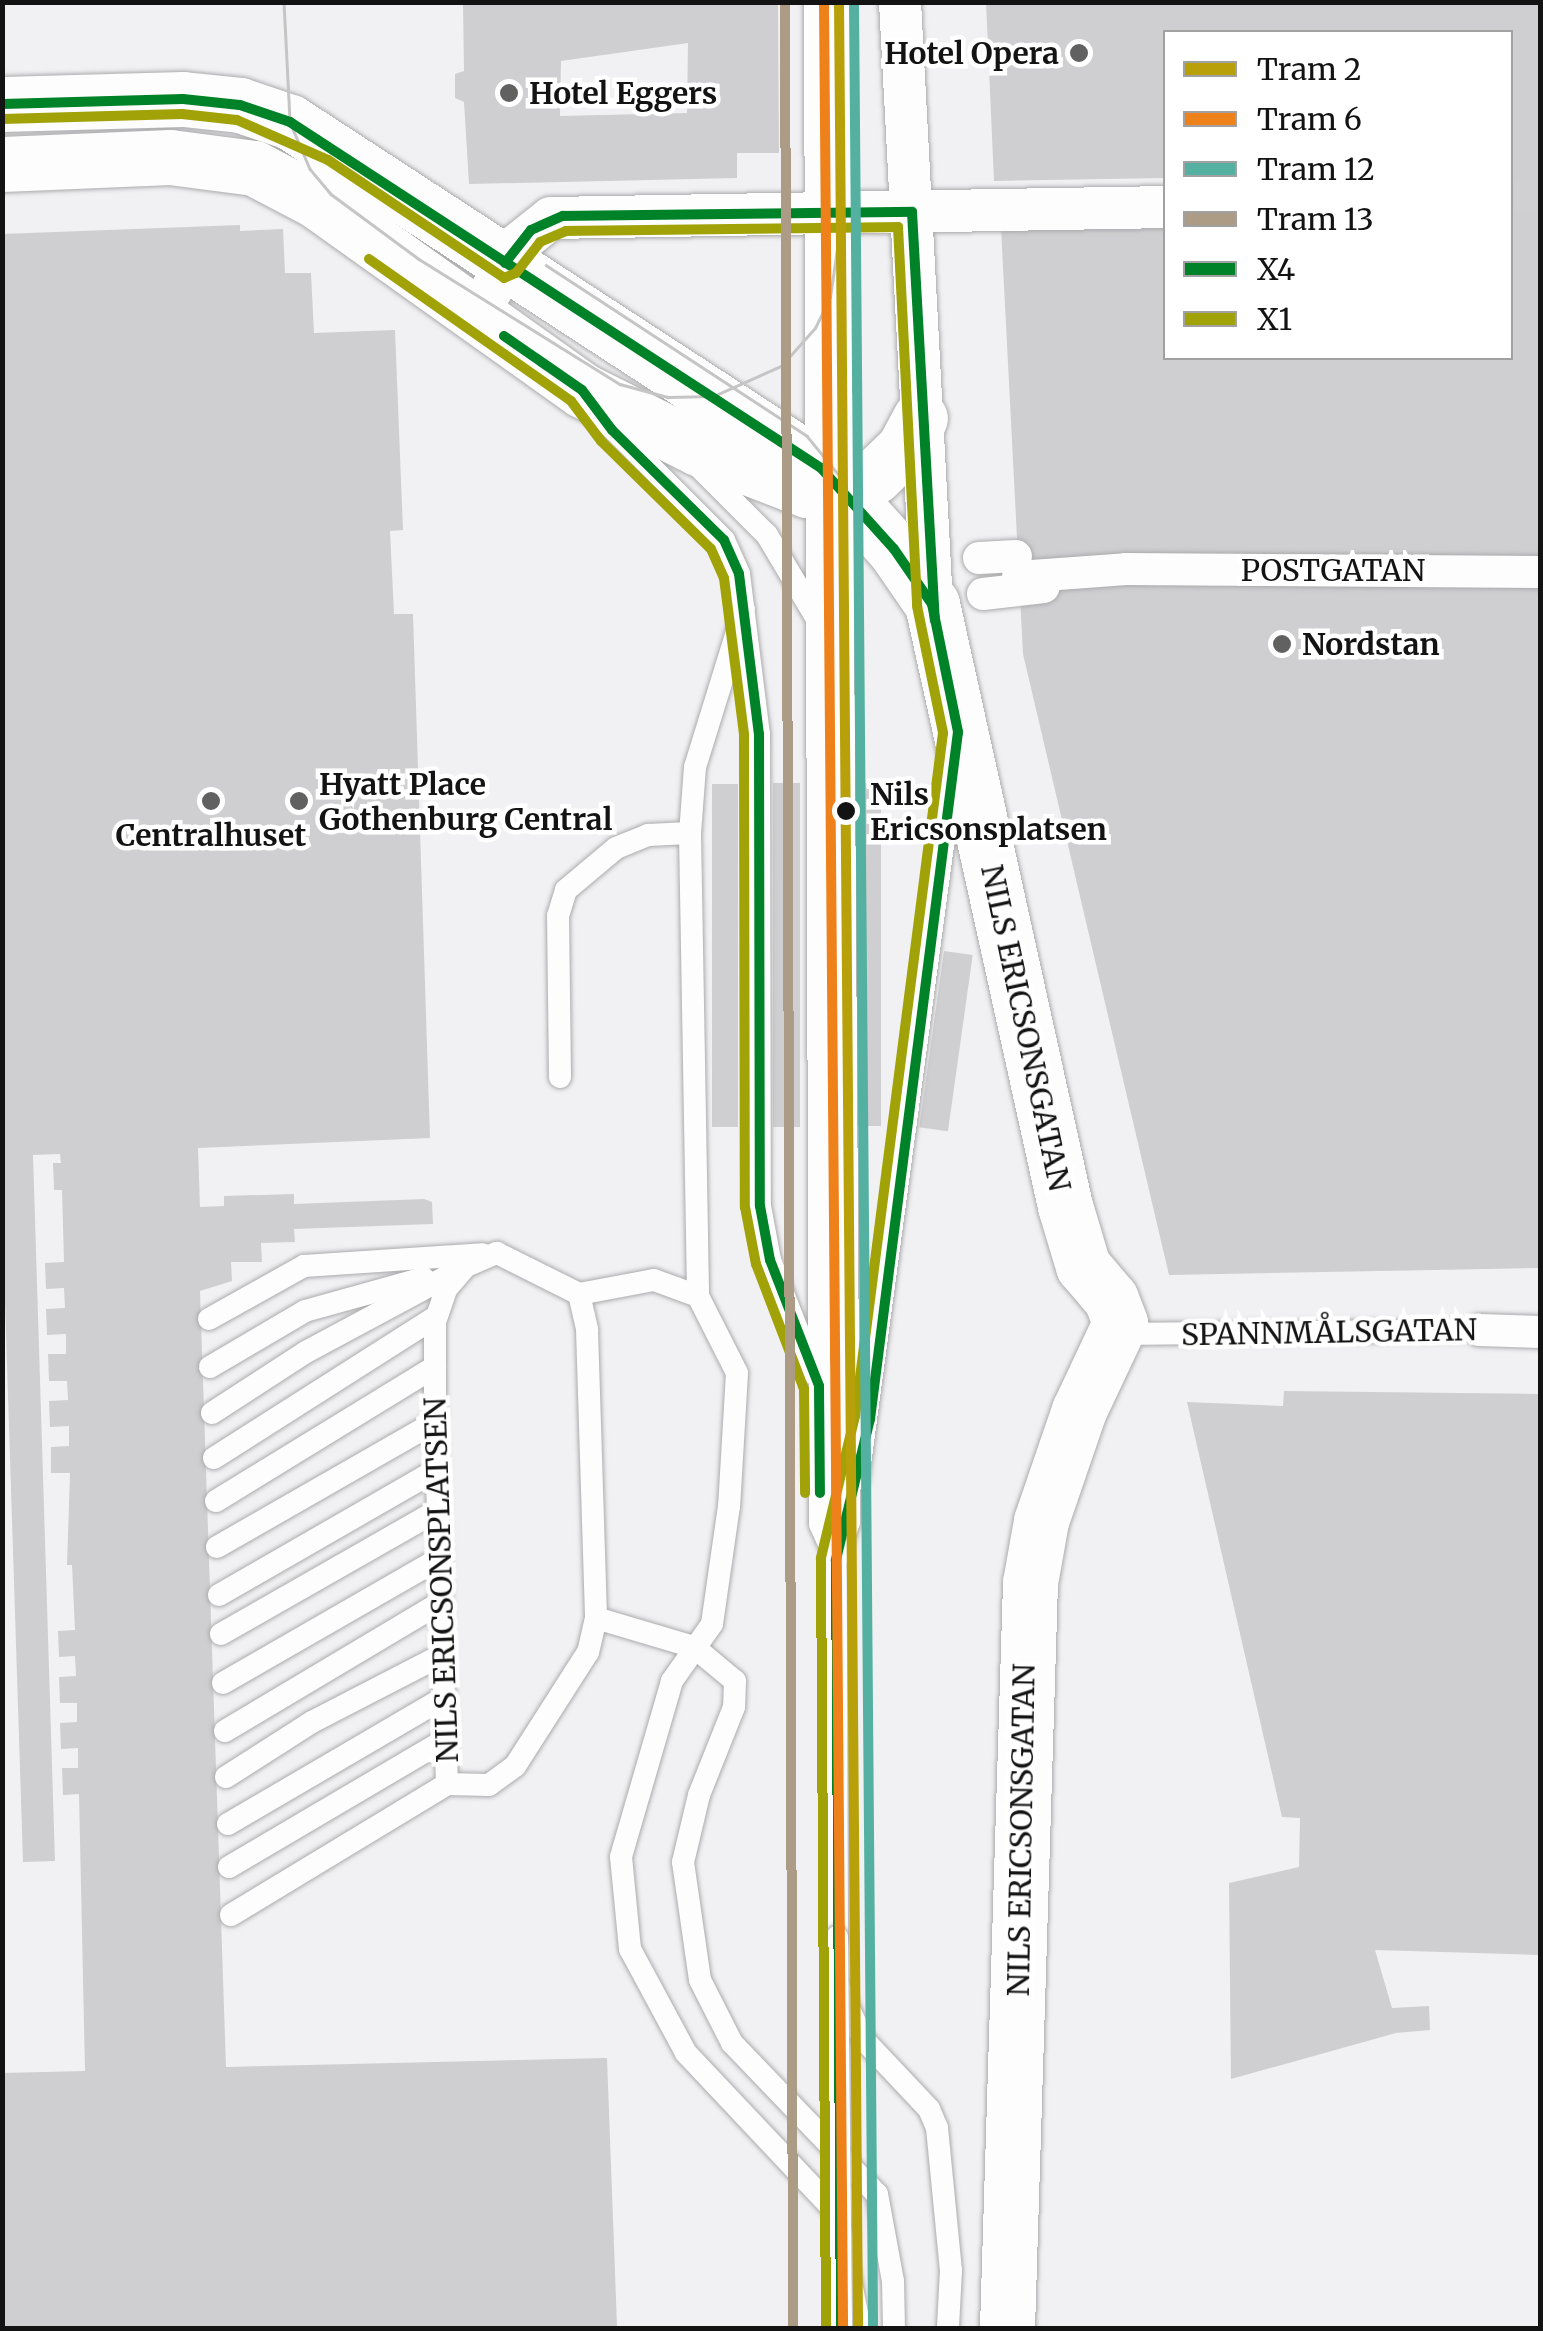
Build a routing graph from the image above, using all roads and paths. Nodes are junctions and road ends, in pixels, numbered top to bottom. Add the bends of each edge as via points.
1 (814, 2) edge
2 (839, 2) edge
3 (900, 2) edge
4 (2, 104) edge
5 (2, 164) edge
6 (1163, 207) edge
7 (912, 212) junction
8 (829, 215) junction
9 (505, 262) junction
10 (476, 317) junction
11 (582, 390) junction
12 (920, 418) junction
13 (657, 428) junction
14 (828, 484) junction
15 (979, 558) dead end
16 (1060, 559) dead end
17 (1126, 568) junction
18 (1540, 572) edge
19 (958, 599) junction
20 (744, 609) junction
21 (822, 627) junction
22 (958, 732) junction
23 (690, 833) junction
24 (560, 1077) dead end
25 (497, 1253) junction
26 (466, 1266) junction
27 (579, 1294) junction
28 (698, 1296) junction
29 (437, 1316) junction
30 (208, 1320) dead end
31 (1480, 1330) joint
32 (1540, 1332) edge
33 (1112, 1339) junction
34 (210, 1367) dead end
35 (435, 1367) junction
36 (819, 1386) junction
37 (212, 1413) dead end
38 (434, 1422) junction
39 (214, 1458) dead end
40 (436, 1470) junction
41 (216, 1501) dead end
42 (437, 1511) junction
43 (849, 1522) junction
44 (218, 1547) dead end
45 (438, 1558) junction
46 (836, 1560) junction
47 (219, 1595) dead end
48 (440, 1603) junction
49 (596, 1618) junction
50 (220, 1634) dead end
51 (694, 1647) junction
52 (442, 1655) junction
53 (223, 1682) dead end
54 (444, 1698) junction
55 (224, 1731) dead end
56 (445, 1740) junction
57 (226, 1776) dead end
58 (447, 1784) junction
59 (228, 1824) dead end
60 (229, 1867) dead end
61 (231, 1916) dead end
62 (838, 1936) junction
63 (841, 2328) edge
64 (860, 2328) edge
65 (894, 2328) edge
66 (948, 2328) edge
67 (1007, 2328) edge

1 - 8 lane
2 - 8 lane
3 - 7 street, NILS ERICSONSGATAN
4 - 9 main road, NILS ERICSONSGATAN via 183,99 240,106 336,147
5 - 10 main road via 170,157 254,168 316,202
6 - 7 street
7 - 8 street
7 - 12 street, NILS ERICSONSGATAN
8 - 9 street via 551,218 531,230
8 - 14 lane
8 - 14 lane
9 - 10 street
9 - 14 main road, NILS ERICSONSGATAN
10 - 11 main road
11 - 13 main road
11 - 20 lane via 612,430 724,540
12 - 14 main road via 889,463
12 - 19 street, NILS ERICSONSGATAN
13 - 14 main road via 773,480
13 - 21 lane via 767,535
14 - 19 main road, NILS ERICSONSGATAN
14 - 21 lane
14 - 43 lane
15 - 17 street, POSTGATAN via 1017,567
16 - 17 street, POSTGATAN
17 - 18 street, POSTGATAN
17 - 19 street, POSTGATAN via 1019,593
19 - 22 main road, NILS ERICSONSGATAN
20 - 23 lane via 695,767
20 - 36 lane via 758,710 760,1206 770,1260
21 - 36 lane
22 - 33 main road, NILS ERICSONSGATAN via 1083,1266 1083,1329
22 - 43 lane, NILS ERICSONSGATAN via 870,1419
23 - 24 lane via 648,835 616,848 566,890 558,916
23 - 28 lane
25 - 26 lane
25 - 27 lane
25 - 30 lane via 304,1266
26 - 29 lane, NILS ERICSONSPLATSEN via 447,1288
26 - 34 lane via 305,1310
26 - 37 lane via 306,1352
27 - 28 lane via 654,1280
27 - 49 lane, NILS ERICSONSPLATSEN via 587,1330
28 - 51 lane via 737,1373 729,1506 712,1624
29 - 35 lane, NILS ERICSONSPLATSEN
29 - 39 lane
31 - 32 street, SPANNMÅLSGATAN
31 - 33 lane, SPANNMÅLSGATAN
33 - 67 main road, NILS ERICSONSGATAN via 1042,1521 1030,1584
35 - 38 lane, NILS ERICSONSPLATSEN
35 - 41 lane
36 - 46 lane via 820,1524
38 - 40 lane, NILS ERICSONSPLATSEN
38 - 44 lane
40 - 42 lane, NILS ERICSONSPLATSEN
40 - 47 lane
42 - 45 lane, NILS ERICSONSPLATSEN
42 - 50 lane
43 - 46 lane
45 - 48 lane, NILS ERICSONSPLATSEN
45 - 53 lane
46 - 62 lane
48 - 52 lane, NILS ERICSONSPLATSEN
48 - 55 lane
49 - 51 lane
49 - 58 lane, NILS ERICSONSPLATSEN via 588,1652 515,1766 489,1785
51 - 64 lane via 672,1681 620,1857 630,1949 686,2053 836,2213
51 - 65 lane via 735,1681 734,1707 699,1794 683,1862 700,1980 732,2043 877,2194
52 - 54 lane, NILS ERICSONSPLATSEN
52 - 57 lane via 312,1722
54 - 56 lane, NILS ERICSONSPLATSEN
54 - 59 lane
56 - 58 lane, NILS ERICSONSPLATSEN
56 - 60 lane
58 - 61 lane
62 - 63 lane, bridge
62 - 66 lane via 838,1990 862,2039 929,2109 937,2128 951,2270

